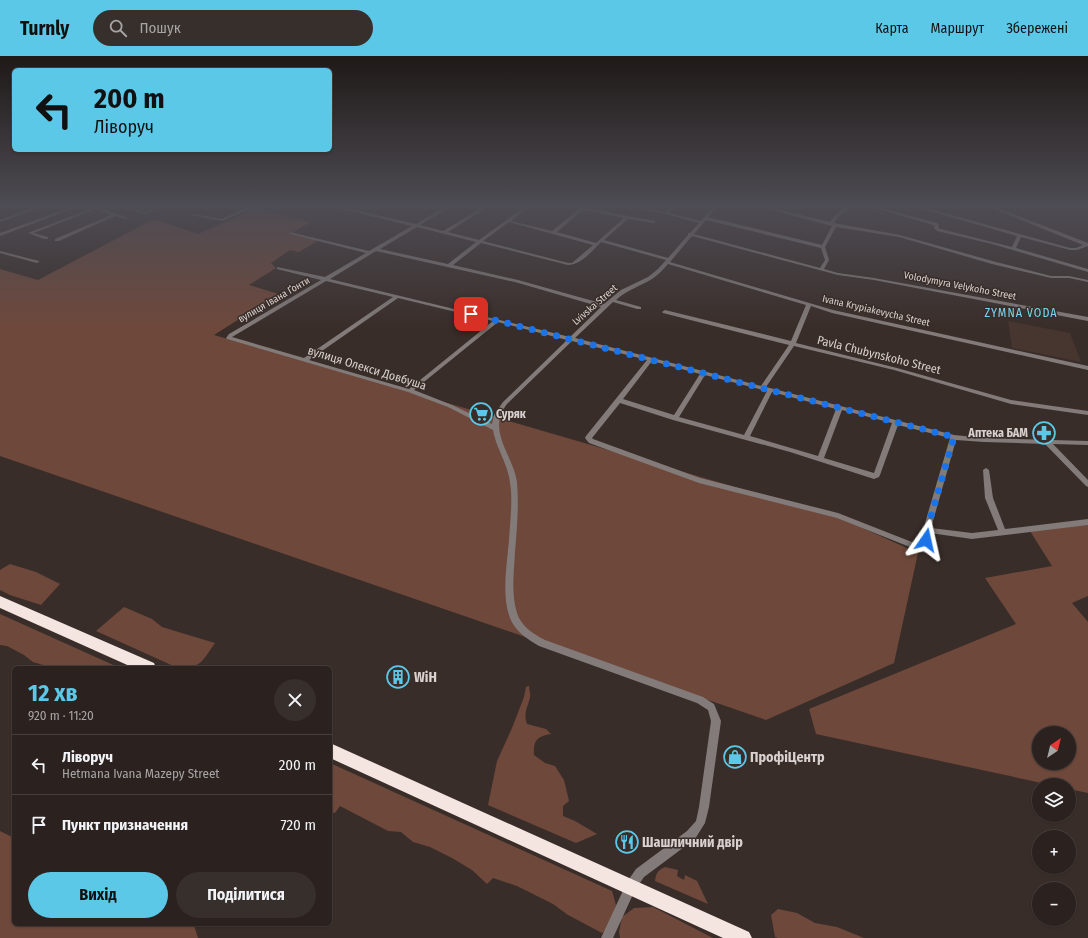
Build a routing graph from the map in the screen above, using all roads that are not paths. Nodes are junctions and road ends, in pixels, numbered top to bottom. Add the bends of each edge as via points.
1 (344, 246) edge
2 (383, 246) edge
3 (474, 246) edge
4 (500, 246) edge
5 (594, 246) edge
6 (618, 246) edge
7 (680, 246) edge
8 (734, 246) edge
9 (820, 246) edge
10 (938, 246) edge
11 (1003, 246) edge
12 (1015, 246) edge
13 (1060, 246) edge
14 (1084, 246) edge
15 (823, 247) joint
16 (1014, 249) junction
17 (377, 250) junction
18 (0, 252) edge
19 (371, 253) junction
20 (667, 261) junction
21 (37, 262) dead end
22 (449, 266) junction
23 (279, 268) dead end
24 (821, 270) junction
25 (1088, 271) edge
26 (328, 279) junction
27 (1088, 281) edge
28 (397, 296) junction
29 (612, 300) junction
30 (809, 305) junction
31 (605, 306) junction
32 (639, 308) dead end
33 (665, 312) dead end
34 (1088, 319) edge
35 (497, 320) junction
36 (229, 338) joint
37 (570, 339) junction
38 (792, 345) junction
39 (305, 360) junction
40 (650, 360) junction
41 (1086, 367) edge
42 (703, 373) junction
43 (762, 388) junction
44 (770, 390) junction
45 (410, 391) junction
46 (619, 400) junction
47 (840, 407) junction
48 (1088, 413) edge
49 (675, 418) junction
50 (896, 422) junction
51 (495, 428) junction
52 (954, 437) junction
53 (746, 438) junction
54 (1046, 441) junction
55 (1088, 443) edge
56 (820, 459) junction
57 (986, 470) dead end
58 (1088, 484) edge
59 (1088, 522) edge
60 (927, 530) junction
61 (1003, 532) junction
62 (0, 602) edge
63 (144, 666) edge
64 (332, 751) edge
65 (631, 886) junction
66 (611, 936) edge
67 (744, 938) edge

1 - 19 street
2 - 17 street, вулиця Івана Ґонти
3 - 22 street
4 - 5 street via 568,264 573,264
6 - 20 street, Ivana Krypiakevycha Street
7 - 20 street, Lvivska Street
8 - 24 street, Volodymyra Velykoho Street
9 - 15 street
10 - 27 street via 994,264 1051,277
11 - 16 street
12 - 16 street
13 - 14 street via 1070,249
15 - 24 street via 827,260
16 - 25 street
17 - 19 street, вулиця Івана Ґонти
17 - 22 street
18 - 21 street
19 - 26 street, вулиця Івана Ґонти
20 - 29 street, Lvivska Street via 650,278 623,291
20 - 30 street, Ivana Krypiakevycha Street
22 - 31 street via 516,281
23 - 26 street
24 - 34 street, Volodymyra Velykoho Street
26 - 28 street
26 - 36 street, вулиця Івана Ґонти
28 - 35 street
28 - 39 street
29 - 31 street, Lvivska Street
29 - 32 street
30 - 38 street
30 - 41 street, Ivana Krypiakevycha Street
31 - 37 street, Lvivska Street
33 - 38 street, Pavla Chubynskoho Street
35 - 37 street
35 - 45 street
36 - 39 street, вулиця Олекси Довбуша
37 - 40 street
37 - 51 street, Lvivska Street via 505,403 499,411
38 - 43 street
38 - 48 street, Pavla Chubynskoho Street via 895,369 1010,402
39 - 45 street, вулиця Олекси Довбуша
40 - 42 street
40 - 46 street
42 - 43 street
42 - 49 street
43 - 44 street
44 - 47 street
44 - 53 street
45 - 51 street, вулиця Олекси Довбуша via 450,406
46 - 49 street
46 - 60 street via 588,438 591,441 699,480 838,516 925,550
47 - 50 street
47 - 56 street
49 - 53 street
50 - 52 street
50 - 56 street via 876,476
51 - 65 street via 512,469 514,490 510,591 516,625 542,643 700,700 711,707 716,721 700,823 691,835 640,873
52 - 54 street
52 - 60 street
53 - 56 street
54 - 55 street
54 - 58 street
57 - 61 street via 989,498
59 - 61 street
60 - 61 street via 965,536
62 - 63 highway
64 - 65 highway
65 - 66 street
65 - 67 highway

